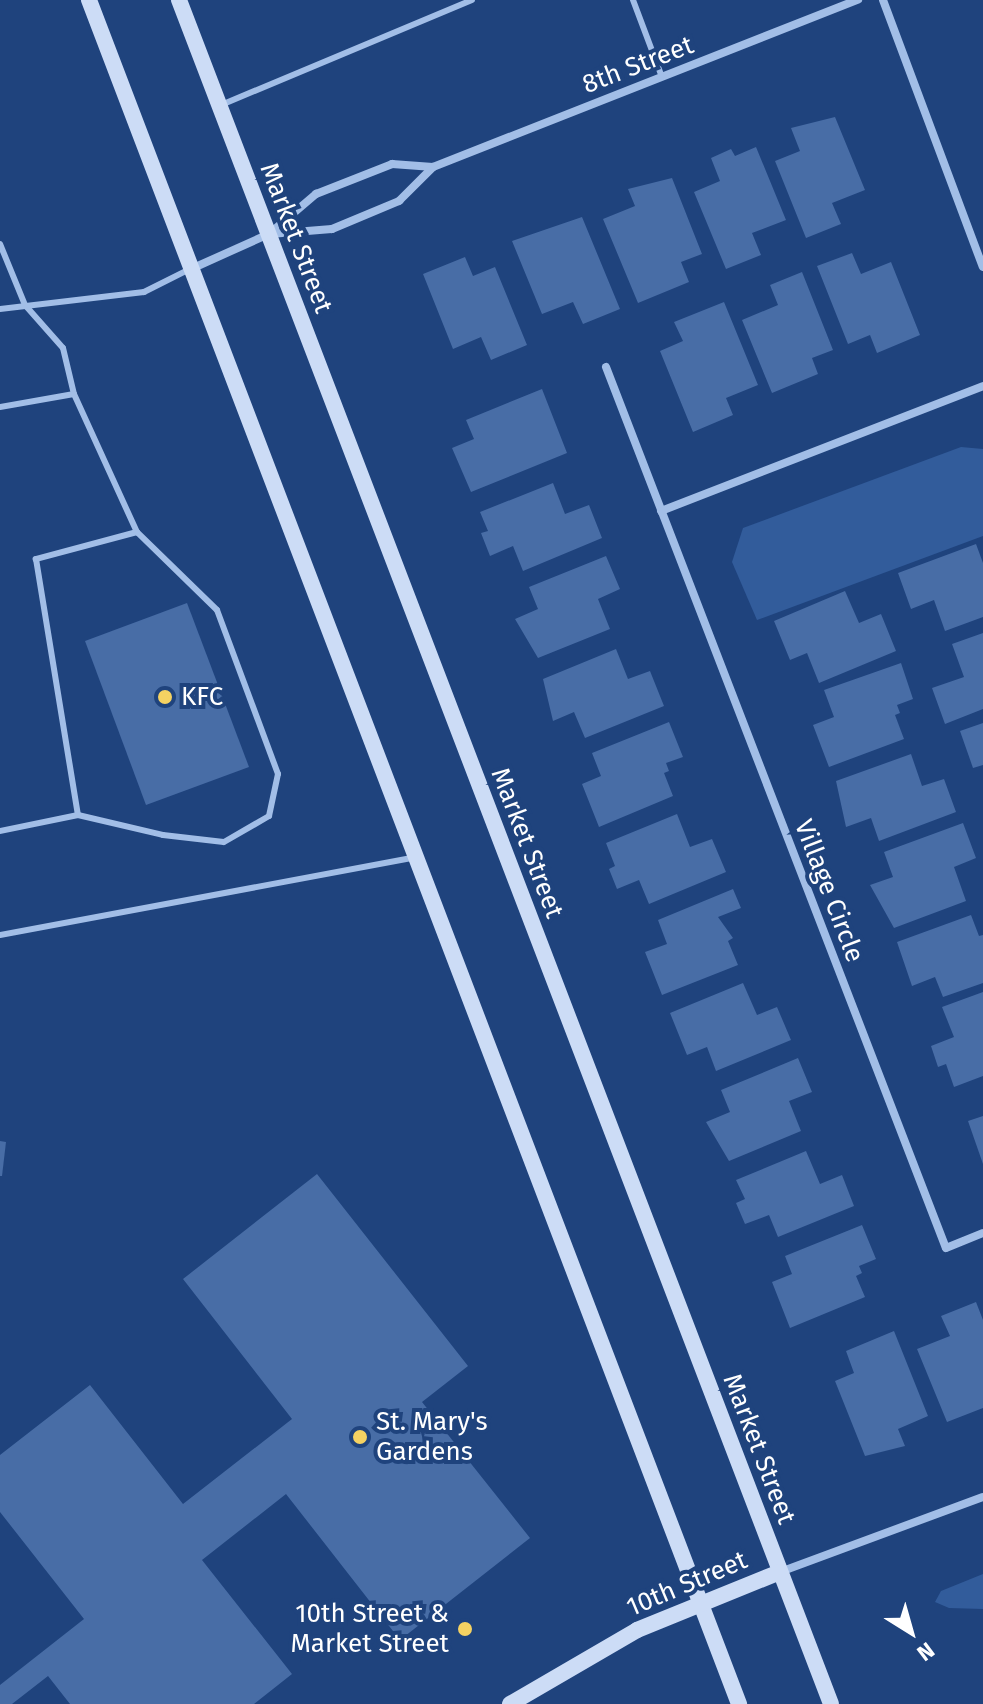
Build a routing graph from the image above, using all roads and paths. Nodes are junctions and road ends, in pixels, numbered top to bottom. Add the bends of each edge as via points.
1 (89, 0) edge
2 (179, 0) edge
3 (472, 0) edge
4 (633, 0) edge
5 (858, 0) edge
6 (883, 0) edge
7 (662, 77) junction
8 (219, 106) junction
9 (433, 167) junction
10 (269, 234) junction
11 (0, 244) edge
12 (983, 267) edge
13 (191, 269) junction
14 (25, 305) junction
15 (0, 309) edge
16 (606, 367) dead end
17 (983, 386) edge
18 (74, 394) junction
19 (0, 407) edge
20 (661, 511) junction
21 (137, 532) junction
22 (78, 815) junction
23 (0, 831) edge
24 (415, 857) junction
25 (0, 935) edge
26 (983, 1233) edge
27 (983, 1497) edge
28 (780, 1572) junction
29 (699, 1602) junction
30 (510, 1704) edge
31 (739, 1704) edge
32 (831, 1704) edge

1 - 13 main road
2 - 8 main road, Market Street
3 - 8 lane
4 - 7 lane
5 - 7 street, 8th Street
6 - 12 street
7 - 9 street, 8th Street
8 - 10 main road, Market Street
9 - 10 street, 8th Street via 399,201 332,229
9 - 10 street, 8th Street via 392,164 316,194
10 - 13 street, 8th Street
10 - 28 main road, Market Street
11 - 14 lane
13 - 14 lane via 144,292
13 - 24 main road
14 - 15 lane
14 - 18 lane via 63,348
16 - 20 street, Village Circle
17 - 20 street
18 - 19 lane
18 - 21 lane
20 - 26 street, Village Circle via 946,1248
21 - 22 lane via 36,559
21 - 22 lane via 217,610 278,774 269,816 224,842 163,835
22 - 23 lane
24 - 25 lane
24 - 29 main road
27 - 28 street, 10th Street
28 - 29 main road, 10th Street
28 - 32 main road, Market Street
29 - 30 main road, 10th Street via 637,1630
29 - 31 main road

